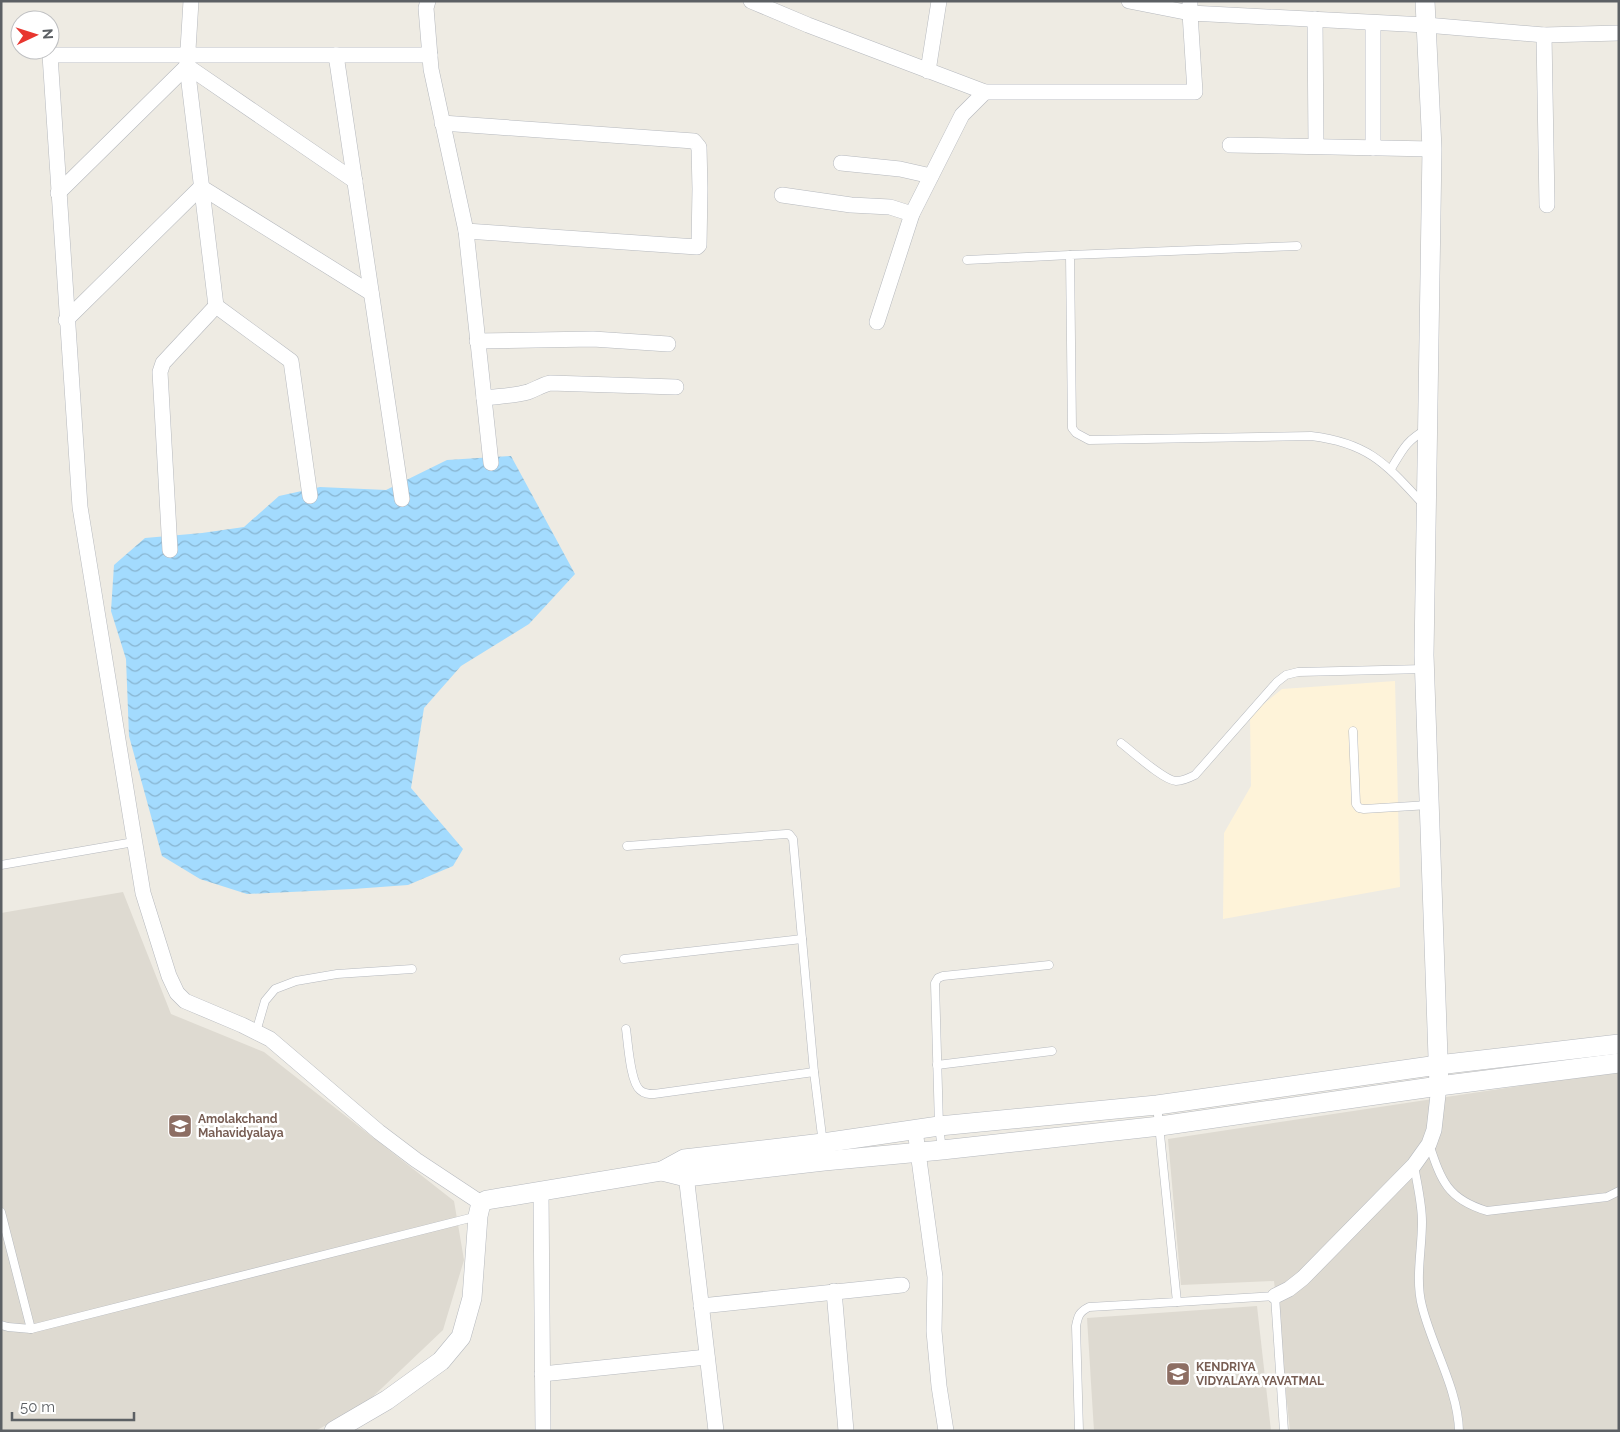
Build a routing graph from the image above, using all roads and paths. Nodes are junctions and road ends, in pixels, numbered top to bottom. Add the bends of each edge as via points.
1 (191, 1) edge
2 (428, 1) edge
3 (751, 1) edge
4 (939, 1) edge
5 (1426, 1) edge
6 (1133, 2) edge
7 (1190, 7) edge
8 (1315, 19) junction
9 (1373, 22) junction
10 (1426, 26) junction
11 (1619, 33) edge
12 (1544, 35) junction
13 (336, 55) junction
14 (430, 55) junction
15 (187, 61) junction
16 (928, 71) junction
17 (985, 92) junction
18 (442, 123) junction
19 (1230, 145) dead end
20 (1316, 146) junction
21 (1373, 148) junction
22 (1432, 149) junction
23 (841, 162) dead end
24 (931, 176) junction
25 (354, 181) junction
26 (201, 187) junction
27 (58, 193) junction
28 (782, 195) dead end
29 (1546, 205) dead end
30 (912, 214) junction
31 (466, 232) junction
32 (1297, 246) dead end
33 (1070, 255) junction
34 (968, 260) dead end
35 (370, 293) junction
36 (216, 306) junction
37 (66, 320) junction
38 (877, 322) dead end
39 (478, 341) junction
40 (668, 344) dead end
41 (676, 387) dead end
42 (484, 398) junction
43 (1427, 429) junction
44 (491, 463) dead end
45 (1390, 469) junction
46 (310, 496) dead end
47 (402, 499) dead end
48 (1426, 507) junction
49 (170, 550) dead end
50 (1425, 669) junction
51 (1353, 731) dead end
52 (1121, 743) dead end
53 (1429, 805) junction
54 (134, 842) junction
55 (626, 846) dead end
56 (1, 865) edge
57 (802, 939) junction
58 (624, 959) dead end
59 (1049, 965) dead end
60 (412, 969) dead end
61 (626, 1029) dead end
62 (256, 1032) junction
63 (1619, 1044) edge
64 (1052, 1051) dead end
65 (1619, 1063) edge
66 (1438, 1064) junction
67 (936, 1065) junction
68 (814, 1072) junction
69 (1439, 1086) junction
70 (1157, 1104) junction
71 (939, 1126) junction
72 (1160, 1126) junction
73 (915, 1130) junction
74 (1429, 1144) junction
75 (942, 1150) junction
76 (823, 1152) junction
77 (917, 1153) junction
78 (1414, 1165) junction
79 (685, 1168) junction
80 (1619, 1191) edge
81 (540, 1192) junction
82 (479, 1209) junction
83 (1, 1212) edge
84 (902, 1285) dead end
85 (834, 1291) junction
86 (1275, 1296) junction
87 (1177, 1302) junction
88 (701, 1306) junction
89 (1, 1325) edge
90 (31, 1329) junction
91 (708, 1357) junction
92 (542, 1374) junction
93 (334, 1431) edge
94 (543, 1431) edge
95 (716, 1431) edge
96 (846, 1431) edge
97 (946, 1431) edge
98 (1079, 1431) edge
99 (1284, 1431) edge
100 (1459, 1431) edge

1 - 15 street
2 - 14 street
3 - 16 street
4 - 16 street
5 - 10 street
6 - 7 street
7 - 8 street
7 - 17 street via 1195,92
8 - 9 street
8 - 20 street
9 - 10 street
9 - 21 street
10 - 12 street
10 - 22 street
11 - 12 street
12 - 29 street
13 - 14 street
13 - 15 street
13 - 25 street
14 - 18 street
15 - 25 street
15 - 26 street
15 - 27 street
15 - 27 street via 50,55
16 - 17 street
17 - 24 street via 962,115
18 - 31 street
18 - 31 street via 694,141 699,147 697,247
19 - 20 street
20 - 21 street
21 - 22 street
22 - 43 street
23 - 24 street
24 - 30 street
25 - 35 street
26 - 35 street
26 - 36 street
26 - 37 street
27 - 37 street
28 - 30 street via 890,207
30 - 38 street
31 - 39 street
32 - 33 lane
33 - 34 lane
33 - 45 lane via 1072,428 1081,436 1089,440 1330,438 1373,455
35 - 47 street
36 - 46 street via 291,361
36 - 49 street via 163,363 160,372
37 - 54 street via 80,507
39 - 40 street via 593,339
39 - 42 street
41 - 42 street via 550,383 531,391
42 - 44 street
43 - 45 lane via 1412,438
43 - 48 street
45 - 48 lane
48 - 50 street
50 - 52 lane via 1286,675 1195,775 1186,779 1166,779
50 - 53 street
51 - 53 lane via 1356,804 1359,808
53 - 66 street
54 - 56 lane
54 - 62 street via 143,893 177,993 184,1001
55 - 57 lane via 789,834 793,840
57 - 58 lane
57 - 68 lane
59 - 67 lane via 938,978 935,983
60 - 62 lane via 337,974 296,981 275,989 265,1001
61 - 68 lane via 634,1081 646,1094
62 - 82 street via 270,1039 378,1132
63 - 66 street
64 - 67 lane
65 - 69 street
66 - 69 street
66 - 70 street
67 - 71 lane
68 - 76 lane
69 - 72 street
69 - 74 street via 1434,1130
70 - 71 street
70 - 72 lane
71 - 73 street
71 - 75 lane
72 - 75 street
72 - 87 lane
73 - 76 street
73 - 77 street
74 - 78 street
74 - 80 lane via 1448,1188 1461,1200 1487,1211 1607,1197
75 - 77 street
76 - 77 street
76 - 79 street
77 - 97 street via 935,1277 934,1331
78 - 86 street via 1303,1278
78 - 100 lane via 1422,1219 1419,1291 1456,1404
79 - 81 street
79 - 88 street
81 - 82 street via 487,1200
81 - 92 street
82 - 90 lane
82 - 93 street via 472,1298 461,1337 441,1361 387,1400
83 - 90 lane
84 - 85 street
85 - 88 street
85 - 96 street
86 - 87 lane
86 - 99 lane
87 - 98 lane via 1089,1307 1081,1311 1076,1326
88 - 91 street
89 - 90 lane
91 - 92 street
91 - 95 street
92 - 94 street

